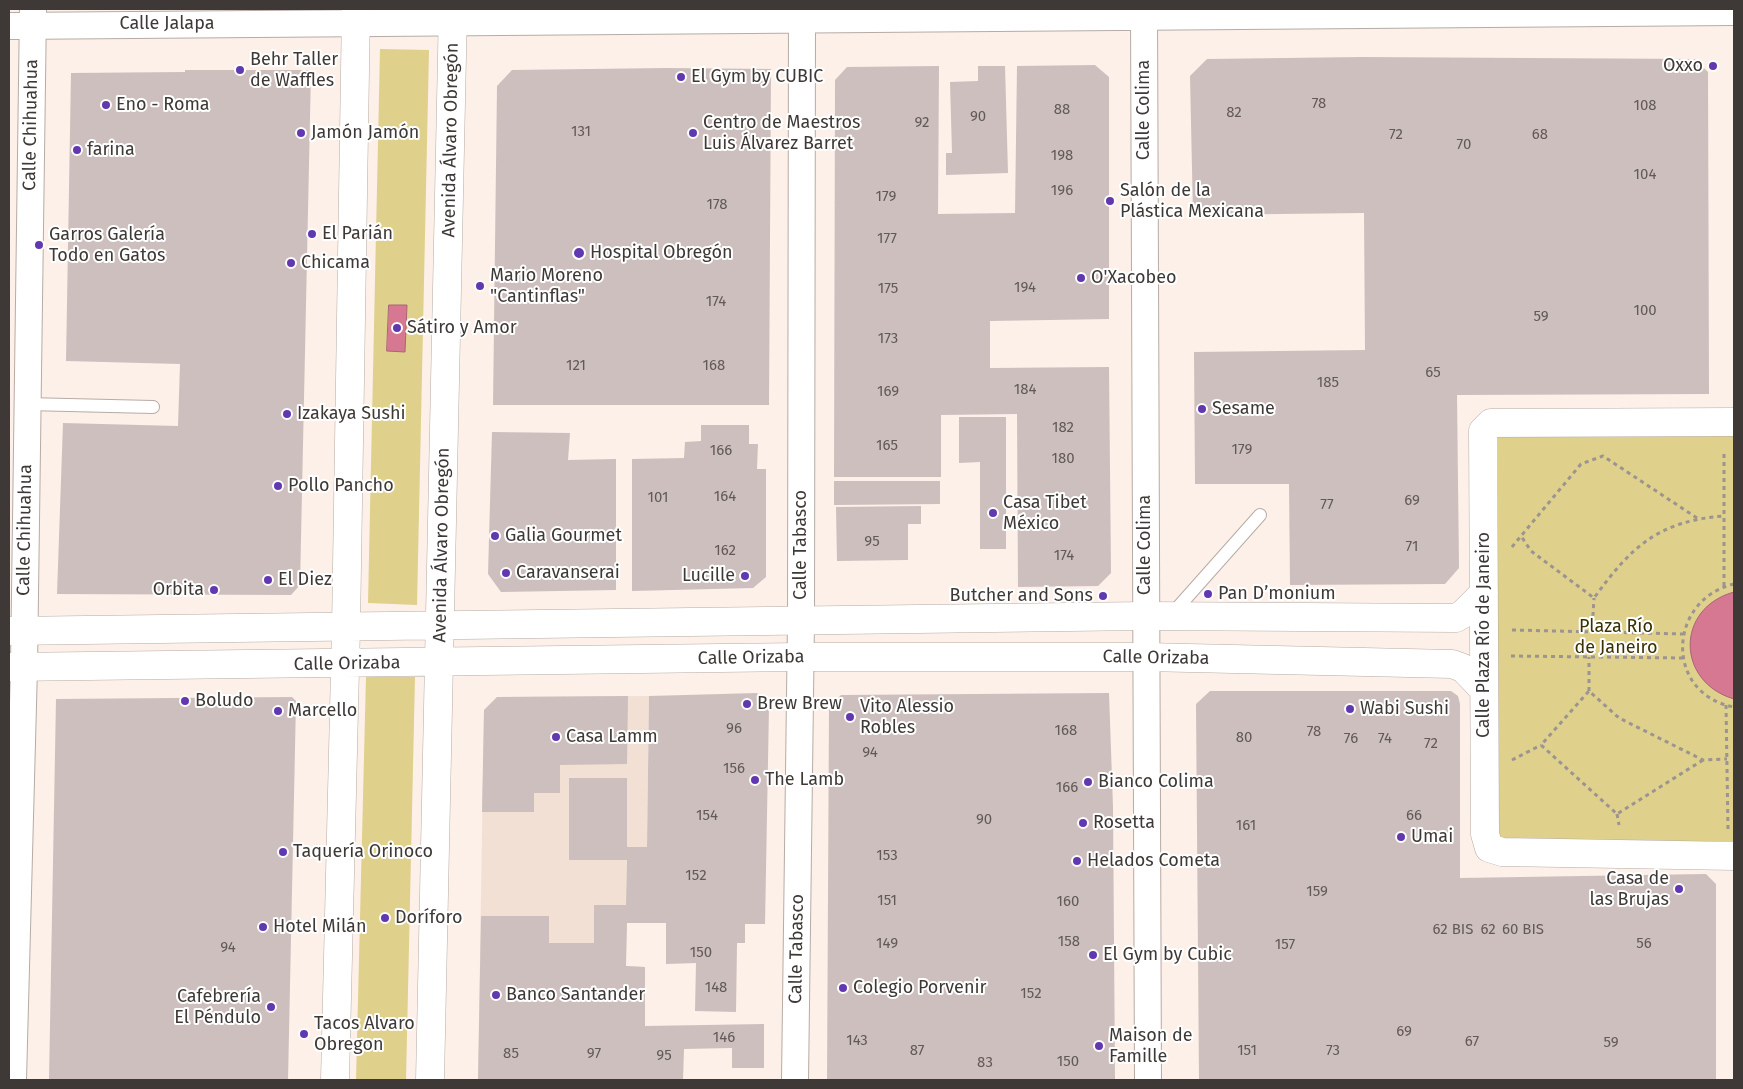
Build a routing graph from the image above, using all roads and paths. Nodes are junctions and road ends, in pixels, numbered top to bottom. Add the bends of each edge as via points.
1 (1144, 12) edge
2 (1734, 12) edge
3 (802, 13) edge
4 (453, 15) edge
5 (356, 16) edge
6 (25, 20) edge
7 (26, 404) junction
8 (153, 407) dead end
9 (1729, 422) edge
10 (1260, 515) dead end
11 (1724, 516) junction
12 (1697, 518) junction
13 (1521, 536) junction
14 (1508, 542) dead end
15 (1734, 584) edge
16 (1724, 586) junction
17 (1484, 593) junction
18 (1594, 598) junction
19 (1158, 616) junction
20 (801, 620) junction
21 (440, 627) junction
22 (346, 628) junction
23 (1484, 630) junction
24 (16, 631) edge
25 (1592, 632) junction
26 (1683, 634) junction
27 (1508, 647) dead end
28 (1146, 656) junction
29 (800, 657) junction
30 (1590, 657) junction
31 (1683, 658) junction
32 (441, 662) junction
33 (344, 664) junction
34 (16, 667) edge
35 (1484, 690) junction
36 (1589, 691) junction
37 (1726, 705) junction
38 (1734, 707) edge
39 (1540, 745) junction
40 (1508, 753) dead end
41 (1727, 759) junction
42 (1703, 760) junction
43 (1617, 814) junction
44 (1610, 826) dead end
45 (1619, 826) junction
46 (1629, 826) dead end
47 (1734, 826) edge
48 (1718, 827) dead end
49 (1728, 827) junction
50 (1731, 856) edge
51 (14, 1080) edge
52 (335, 1080) edge
53 (430, 1080) edge
54 (795, 1080) edge
55 (1148, 1080) edge

1 - 2 street, Calle Jalapa
1 - 3 street, Calle Jalapa
1 - 19 street, Calle Colima
3 - 4 street, Calle Jalapa
3 - 20 street, Calle Tabasco
4 - 5 street, Calle Jalapa
4 - 21 street, Avenida Álvaro Obregón
5 - 6 street, Calle Jalapa
5 - 22 street
6 - 7 street, Calle Chihuahua
7 - 8 lane
7 - 24 street, Calle Chihuahua
9 - 11 path
9 - 17 street, Calle Plaza Río de Janeiro via 1491,423 1483,431
10 - 19 lane
11 - 12 path
11 - 16 path
12 - 13 path via 1603,456 1581,464
12 - 18 path via 1653,536 1620,563
13 - 14 path via 1508,552
13 - 18 path via 1531,551
15 - 16 path
16 - 26 path via 1702,600 1687,621
17 - 19 street, Calle Orizaba via 1456,618
17 - 23 street, Calle Plaza Río de Janeiro
18 - 25 path
19 - 20 street, Calle Orizaba
19 - 28 street, Calle Colima
20 - 21 street, Calle Orizaba
20 - 29 street, Calle Tabasco
21 - 22 street, Calle Orizaba
21 - 32 street, Avenida Álvaro Obregón
22 - 24 street, Calle Orizaba
22 - 33 street
23 - 25 path
23 - 35 street, Calle Plaza Río de Janeiro
24 - 34 street, Calle Chihuahua
25 - 26 path
26 - 31 path
27 - 30 path via 1508,656
28 - 29 street, Calle Orizaba
28 - 35 street, Calle Orizaba via 1452,664 1463,668
28 - 55 street, Calle Colima
29 - 32 street, Calle Orizaba
29 - 54 street, Calle Tabasco
30 - 31 path
30 - 36 path
31 - 37 path via 1694,682 1703,692
32 - 33 street, Calle Orizaba
32 - 53 street, Avenida Álvaro Obregón
33 - 34 street, Calle Orizaba
33 - 52 street
34 - 51 street, Calle Chihuahua
35 - 50 street, Calle Plaza Río de Janeiro via 1485,834 1489,848 1502,852
36 - 39 path
36 - 42 path via 1619,718
37 - 38 path
37 - 41 path
39 - 40 path via 1508,762
39 - 43 path
41 - 42 path
41 - 49 path
42 - 43 path
43 - 45 path
44 - 45 path
45 - 46 path
47 - 49 path
48 - 49 path
49 - 50 path

